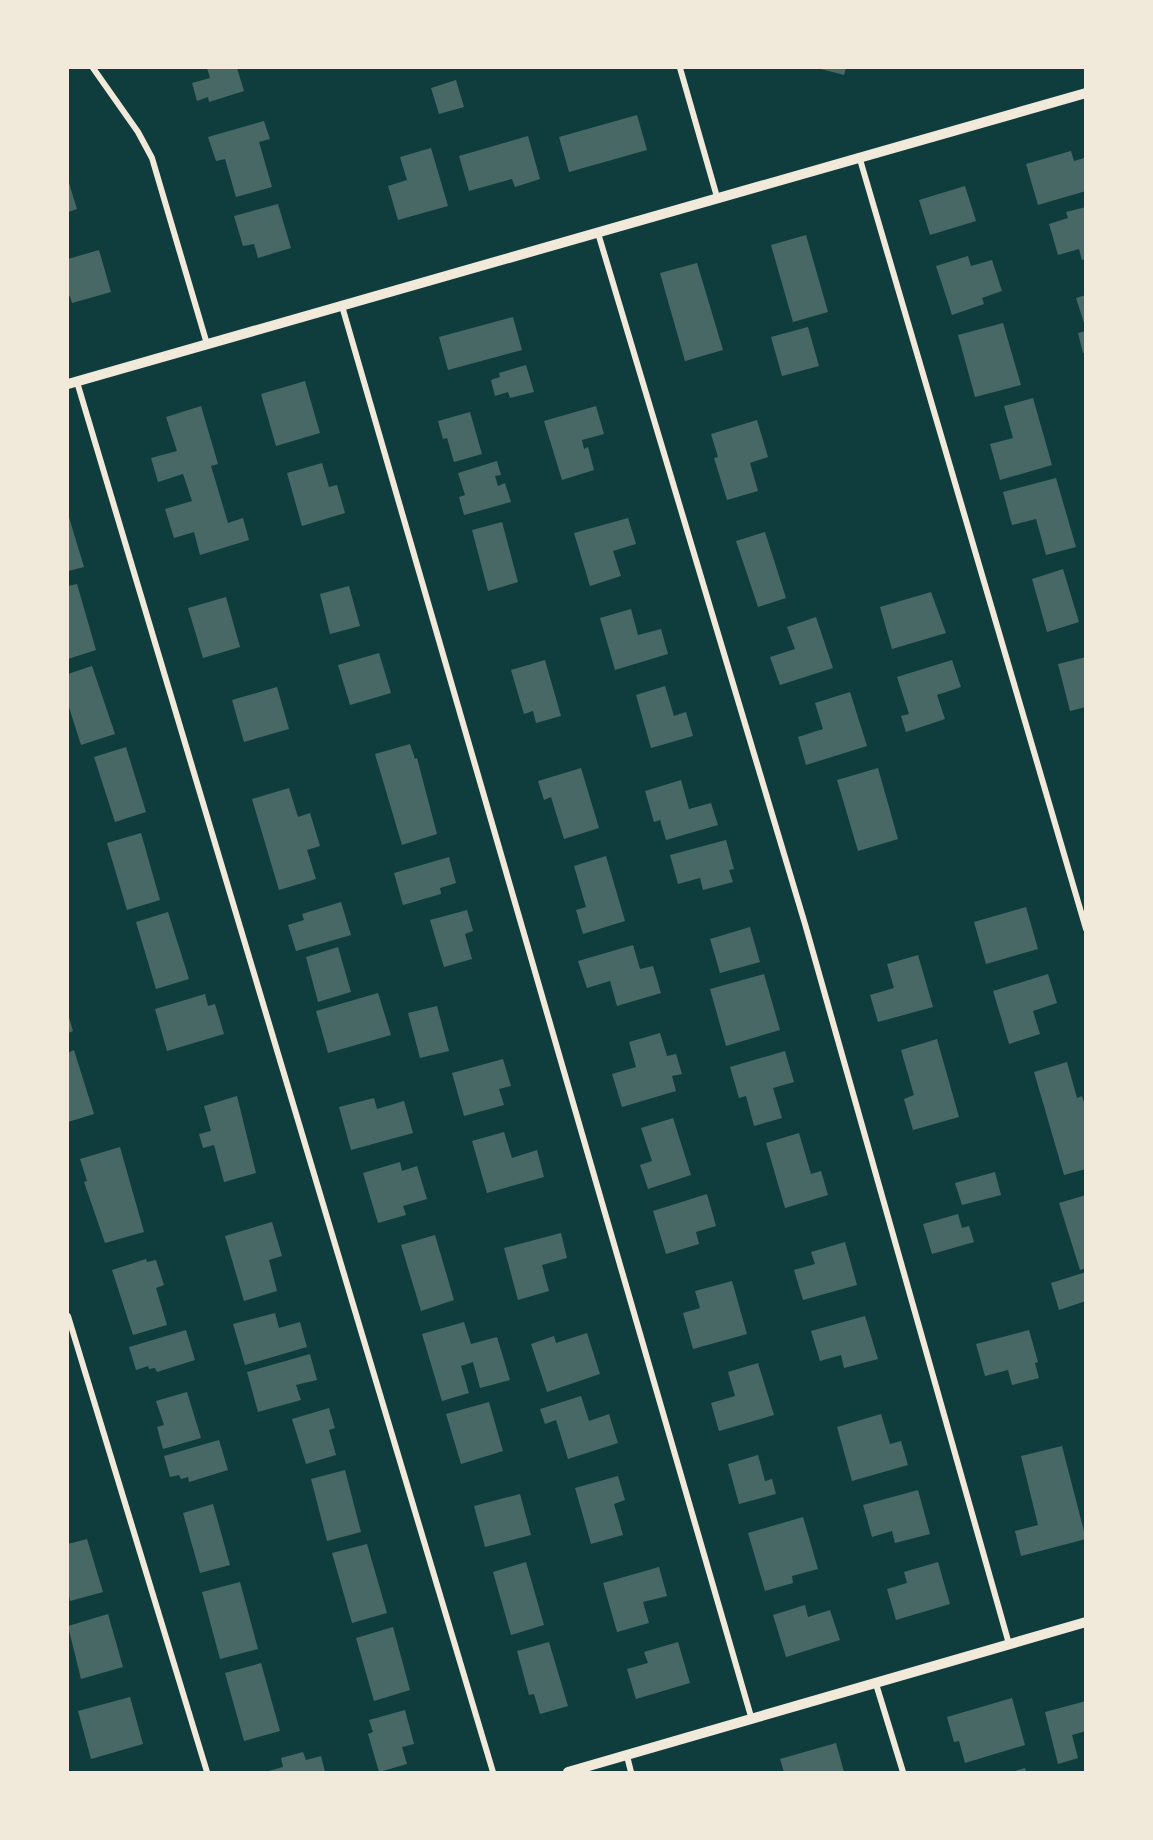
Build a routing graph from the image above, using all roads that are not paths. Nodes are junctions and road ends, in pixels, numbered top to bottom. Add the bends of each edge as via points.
1 (93, 68) edge
2 (680, 68) edge
3 (1086, 93) edge
4 (859, 156) junction
5 (717, 197) junction
6 (598, 233) junction
7 (342, 306) junction
8 (207, 344) junction
9 (72, 383) edge
10 (1086, 929) edge
11 (68, 1316) edge
12 (1086, 1622) edge
13 (1009, 1644) junction
14 (876, 1684) junction
15 (752, 1721) junction
16 (627, 1756) junction
17 (207, 1773) edge
18 (493, 1773) edge
19 (568, 1773) edge
20 (632, 1773) edge
21 (903, 1773) edge

1 - 8 street via 152,158
2 - 5 street
3 - 4 street
4 - 5 street
4 - 10 street
5 - 6 street
6 - 7 street
6 - 13 street via 805,924
7 - 8 street
7 - 15 street
8 - 9 street
9 - 18 street
11 - 17 street
12 - 13 street
13 - 14 street
14 - 15 street
14 - 21 street
15 - 16 street
16 - 19 street
16 - 20 street

